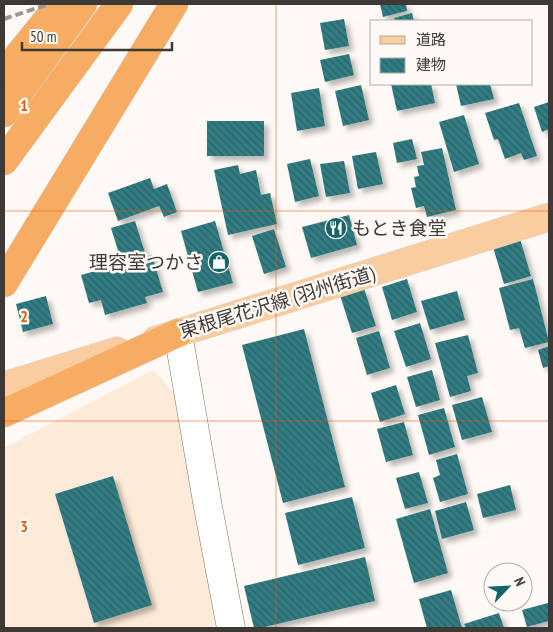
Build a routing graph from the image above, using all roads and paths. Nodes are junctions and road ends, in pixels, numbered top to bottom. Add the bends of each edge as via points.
1 (83, 4) edge
2 (119, 4) edge
3 (174, 4) edge
4 (56, 9) edge
5 (4, 73) edge
6 (4, 114) edge
7 (4, 161) edge
8 (549, 217) edge
9 (4, 283) edge
10 (178, 333) junction
11 (4, 386) edge
12 (4, 413) edge
13 (231, 628) edge

1 - 6 highway
2 - 7 highway
3 - 9 highway
4 - 5 highway
8 - 10 main road, 東根尾花沢線 (羽州街道)
10 - 11 main road, 東根尾花沢線 (羽州街道)
10 - 12 highway
10 - 13 street

